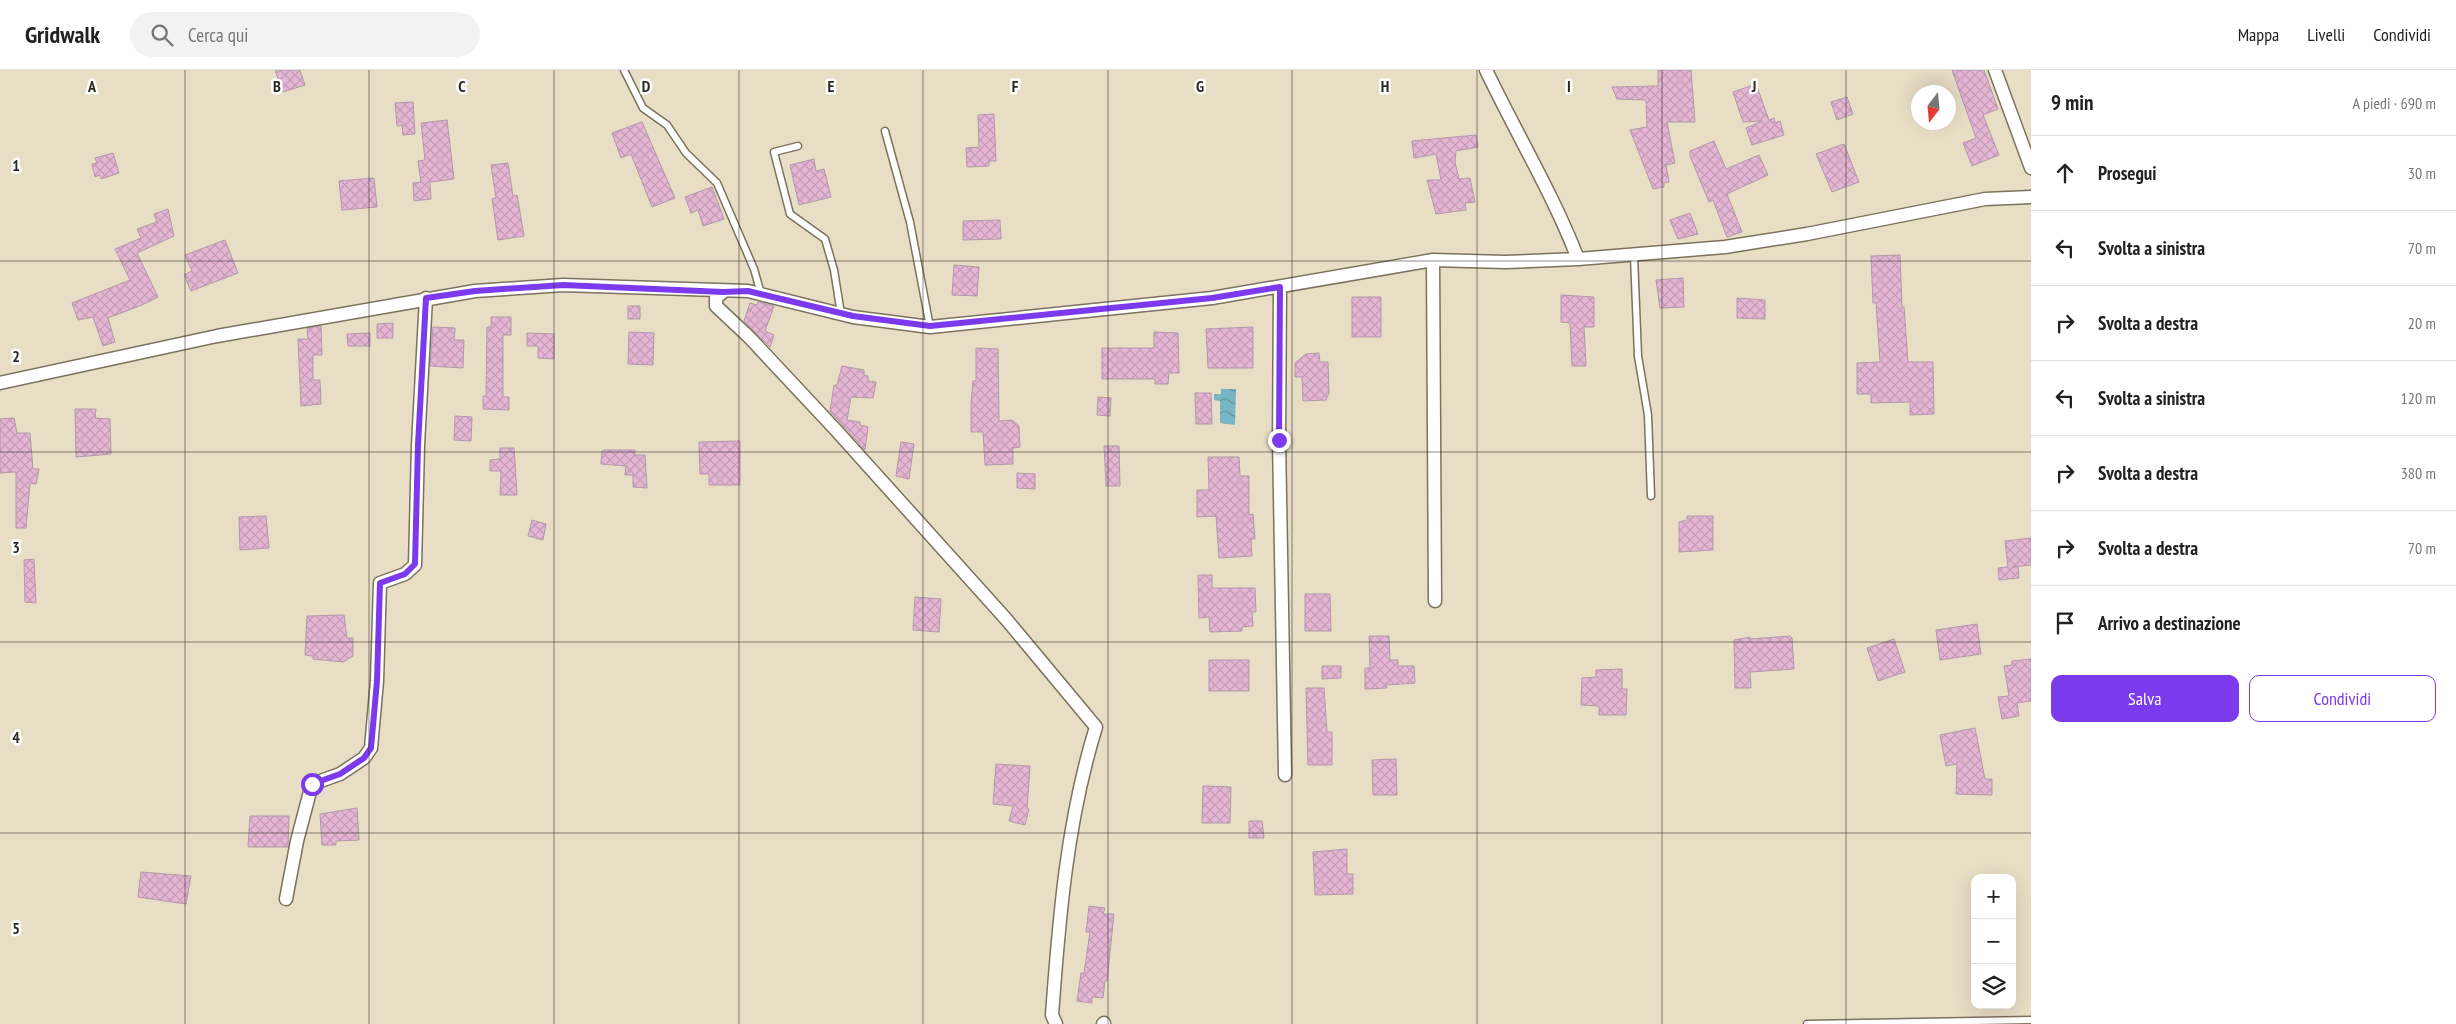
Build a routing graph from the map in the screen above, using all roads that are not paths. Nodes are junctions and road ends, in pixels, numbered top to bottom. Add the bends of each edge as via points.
1 (624, 70) edge
2 (1486, 70) edge
3 (1995, 70) edge
4 (885, 130) dead end
5 (798, 146) dead end
6 (2031, 168) edge
7 (2031, 197) edge
8 (1634, 256) junction
9 (1578, 259) junction
10 (1433, 260) junction
11 (1280, 287) junction
12 (723, 292) junction
13 (761, 294) junction
14 (426, 298) junction
15 (841, 314) junction
16 (930, 326) junction
17 (0, 382) edge
18 (1651, 496) dead end
19 (1435, 601) dead end
20 (1285, 775) dead end
21 (286, 899) dead end
22 (2031, 1020) edge
23 (1853, 1023) edge
24 (1056, 1024) edge
25 (1807, 1024) edge

1 - 13 lane via 643,108 667,125 686,153 717,183 751,261
2 - 9 street via 1521,136
3 - 6 street
4 - 16 lane via 910,222
5 - 15 lane via 774,152 790,214 825,239
7 - 8 street via 1985,199 1807,234 1726,247
8 - 9 street
8 - 18 lane via 1638,356 1648,414
9 - 10 street
10 - 11 street
10 - 19 street
11 - 16 street via 1212,298
11 - 20 street
12 - 13 street
12 - 14 street via 563,285
12 - 24 street via 716,298 716,306 835,429 1006,620 1096,727 1087,756 1065,873 1052,1016
13 - 15 street
14 - 17 street via 217,336
14 - 21 street via 415,564 405,574 380,583 371,748 364,758 340,774 312,784
15 - 16 street
22 - 23 lane
23 - 25 lane

